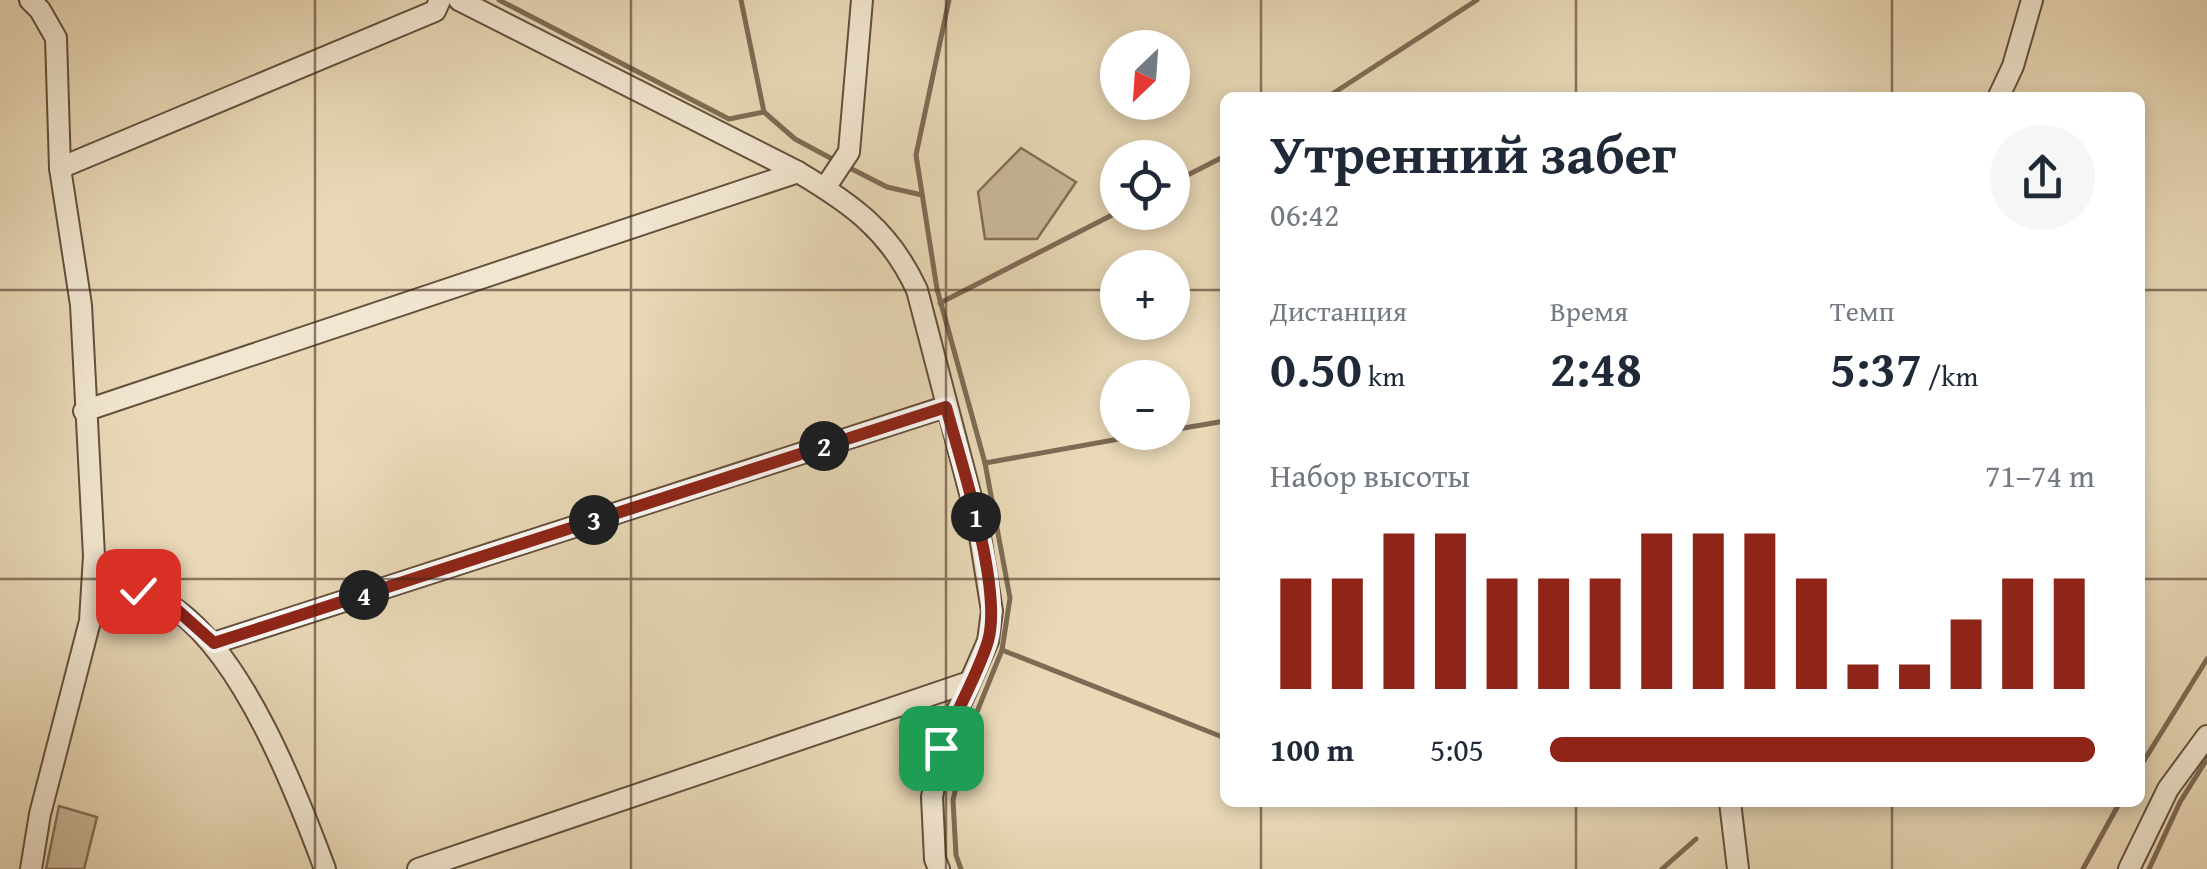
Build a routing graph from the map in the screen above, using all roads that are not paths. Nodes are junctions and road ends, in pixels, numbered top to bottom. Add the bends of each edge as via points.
1 (30, 0) edge
2 (440, 0) edge
3 (459, 0) edge
4 (862, 0) edge
5 (2032, 0) edge
6 (2001, 92) edge
7 (60, 168) junction
8 (798, 172) junction
9 (824, 188) junction
10 (946, 407) junction
11 (84, 410) junction
12 (93, 576) junction
13 (214, 643) junction
14 (970, 682) junction
15 (2207, 736) edge
16 (1731, 807) edge
17 (32, 869) edge
18 (324, 869) edge
19 (418, 869) edge
20 (939, 869) edge
21 (1738, 869) edge
22 (2130, 869) edge

1 - 7 street via 56,38
2 - 7 street via 435,11
3 - 8 street
4 - 9 street via 849,152
5 - 6 street
7 - 11 street via 81,305
8 - 9 street
8 - 11 street
9 - 10 street via 884,235 903,260
10 - 13 street
10 - 14 street via 978,524 992,612
11 - 12 street
12 - 13 street via 176,609
12 - 17 street via 90,621
13 - 18 street via 278,755
14 - 19 street
14 - 20 street via 941,748 932,798
15 - 22 street via 2168,789
16 - 21 street

